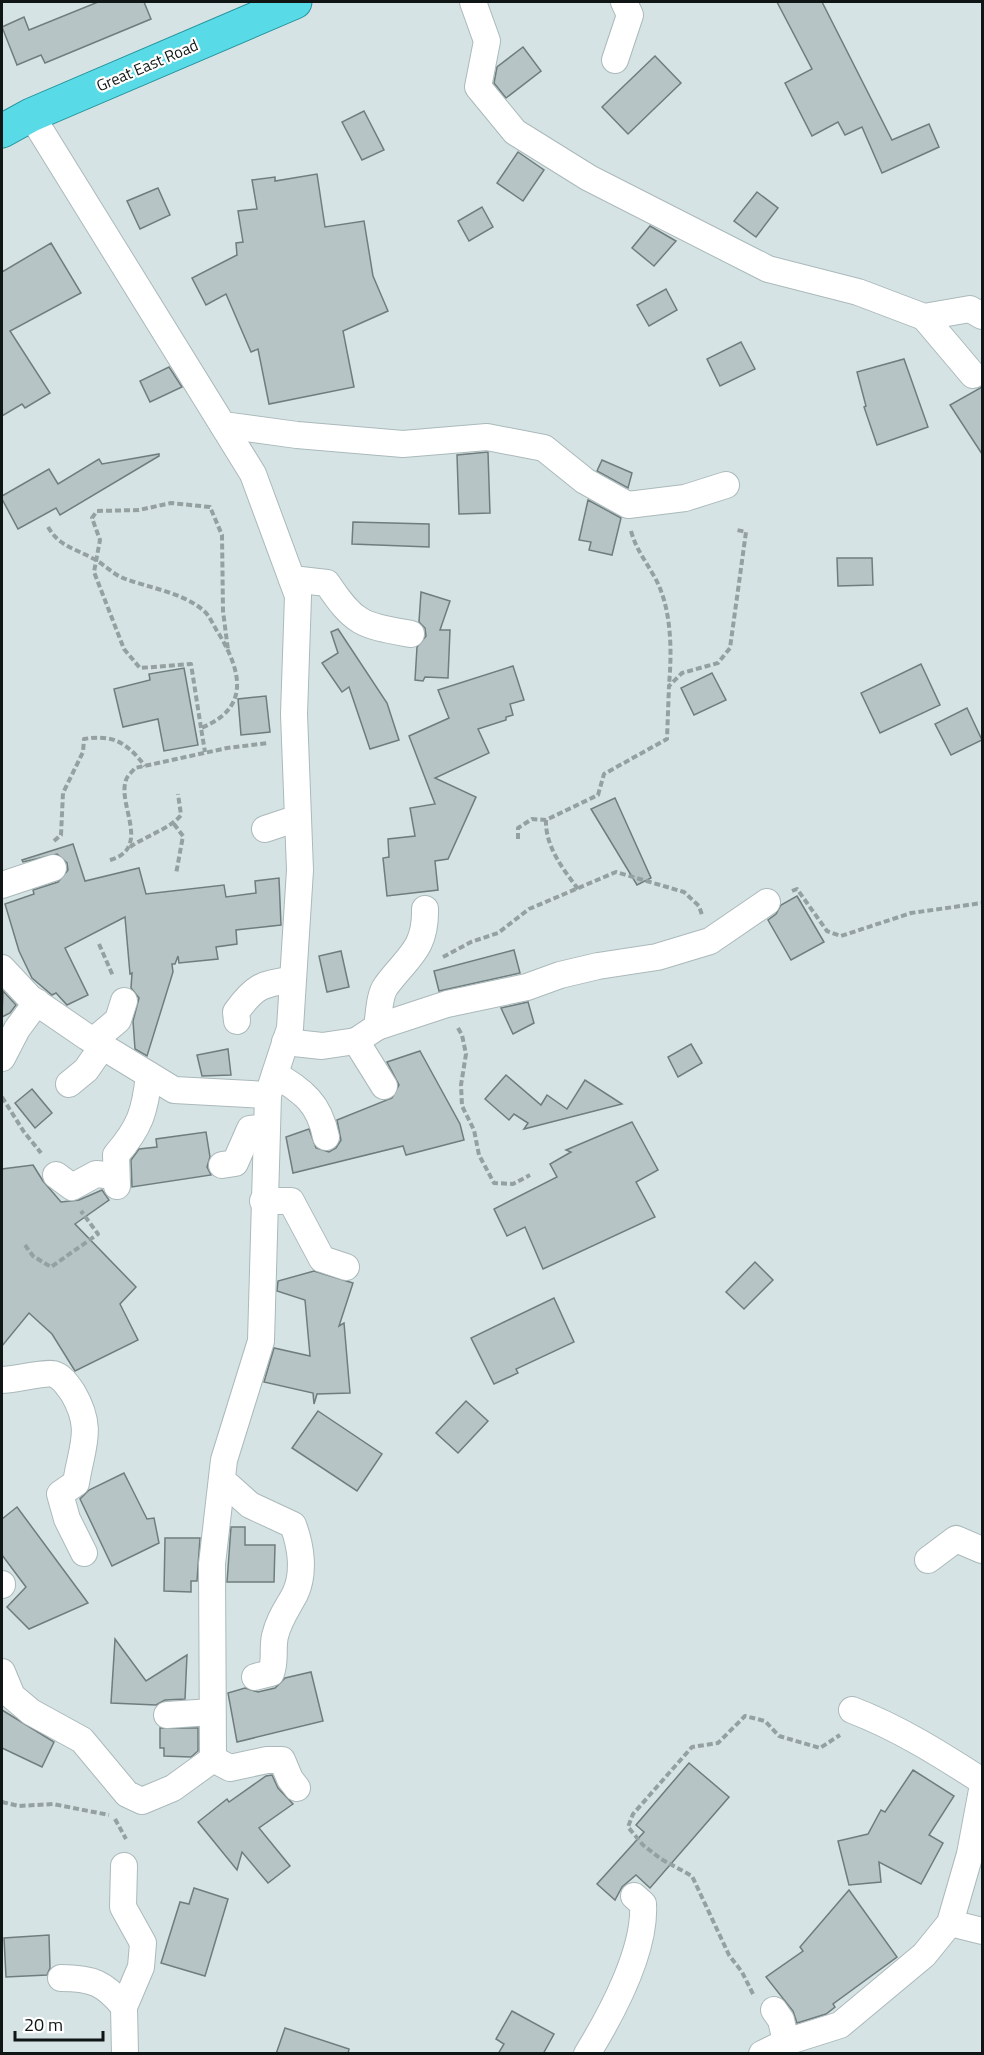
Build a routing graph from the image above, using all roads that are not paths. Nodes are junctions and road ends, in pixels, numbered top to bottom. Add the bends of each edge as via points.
1 (295, 2) edge
2 (473, 2) edge
3 (624, 2) edge
4 (615, 60) dead end
5 (31, 115) junction
6 (2, 131) edge
7 (978, 310) edge
8 (924, 317) junction
9 (973, 375) dead end
10 (223, 425) junction
11 (726, 485) dead end
12 (291, 579) junction
13 (411, 634) dead end
14 (298, 818) junction
15 (265, 829) dead end
16 (52, 868) road end
17 (2, 885) edge
18 (766, 902) road end
19 (424, 909) dead end
20 (2, 968) edge
21 (292, 980) junction
22 (123, 1001) road end
23 (37, 1002) junction
24 (237, 1021) dead end
25 (367, 1034) junction
26 (285, 1042) junction
27 (98, 1044) junction
28 (2, 1058) edge
29 (150, 1075) junction
30 (69, 1084) dead end
31 (271, 1085) junction
32 (384, 1086) dead end
33 (266, 1127) junction
34 (326, 1137) dead end
35 (222, 1165) dead end
36 (61, 1180) road end
37 (263, 1201) junction
38 (346, 1267) dead end
39 (2, 1380) edge
40 (222, 1480) junction
41 (982, 1550) edge
42 (84, 1553) dead end
43 (928, 1560) dead end
44 (2, 1672) edge
45 (255, 1677) dead end
46 (852, 1710) road end
47 (212, 1712) junction
48 (167, 1715) dead end
49 (213, 1759) junction
50 (982, 1781) edge
51 (297, 1788) dead end
52 (982, 1790) edge
53 (976, 1854) edge
54 (124, 1866) road end
55 (634, 1896) dead end
56 (951, 1923) junction
57 (982, 1931) edge
58 (62, 1978) dead end
59 (124, 2007) junction
60 (774, 2010) road end
61 (786, 2042) junction
62 (125, 2054) edge
63 (587, 2054) edge
64 (762, 2054) edge

1 - 5 highway, Great East Road
2 - 8 street via 487,41 478,87 515,132 589,178 768,269 858,292
3 - 4 street via 630,15
5 - 6 highway, Great East Road
5 - 10 street
7 - 8 street
8 - 9 street
10 - 11 street via 403,444 487,436 544,448 585,481 628,505 685,498
10 - 12 street via 253,474
12 - 13 street via 327,583 347,613 371,626
12 - 14 street via 298,596
14 - 15 street
14 - 21 street via 300,870
16 - 17 street
18 - 25 street via 710,941 657,957 560,975 527,987 441,1006
19 - 25 street via 425,930 409,962 384,988
20 - 23 street
21 - 24 street via 256,988 236,1012
21 - 26 street via 290,1028
22 - 27 street via 118,1020
23 - 27 street
23 - 28 street
25 - 26 street via 322,1046
25 - 32 street
26 - 31 street
27 - 29 street
27 - 30 street via 86,1070
29 - 31 street via 174,1090
29 - 36 street via 145,1112 135,1133 116,1155 116,1181 96,1174 72,1187
31 - 33 street
31 - 34 street via 305,1092 322,1118
33 - 35 street via 250,1129 235,1163
33 - 37 street
37 - 38 street via 291,1201 322,1259
37 - 40 street via 261,1341 224,1460
39 - 42 street via 53,1374 66,1382 84,1412 86,1436 76,1483 60,1494
40 - 45 street via 250,1505 293,1525 301,1546 296,1592 280,1615 274,1640 275,1664 271,1673
40 - 47 street via 212,1564
41 - 43 street via 956,1539
44 - 49 street via 12,1696 31,1712 82,1740 127,1794 142,1802 173,1788
46 - 50 street via 880,1720
47 - 48 street
47 - 49 street
49 - 51 street via 230,1767 282,1760
52 - 53 street
53 - 56 street
54 - 59 street via 123,1907 143,1943 141,1967
55 - 63 street via 643,1904 644,1917 634,1957
56 - 57 street
56 - 61 street via 924,1955 840,2025
58 - 59 street via 86,1978 111,1990
59 - 62 street
60 - 61 street via 781,2020
61 - 64 street

